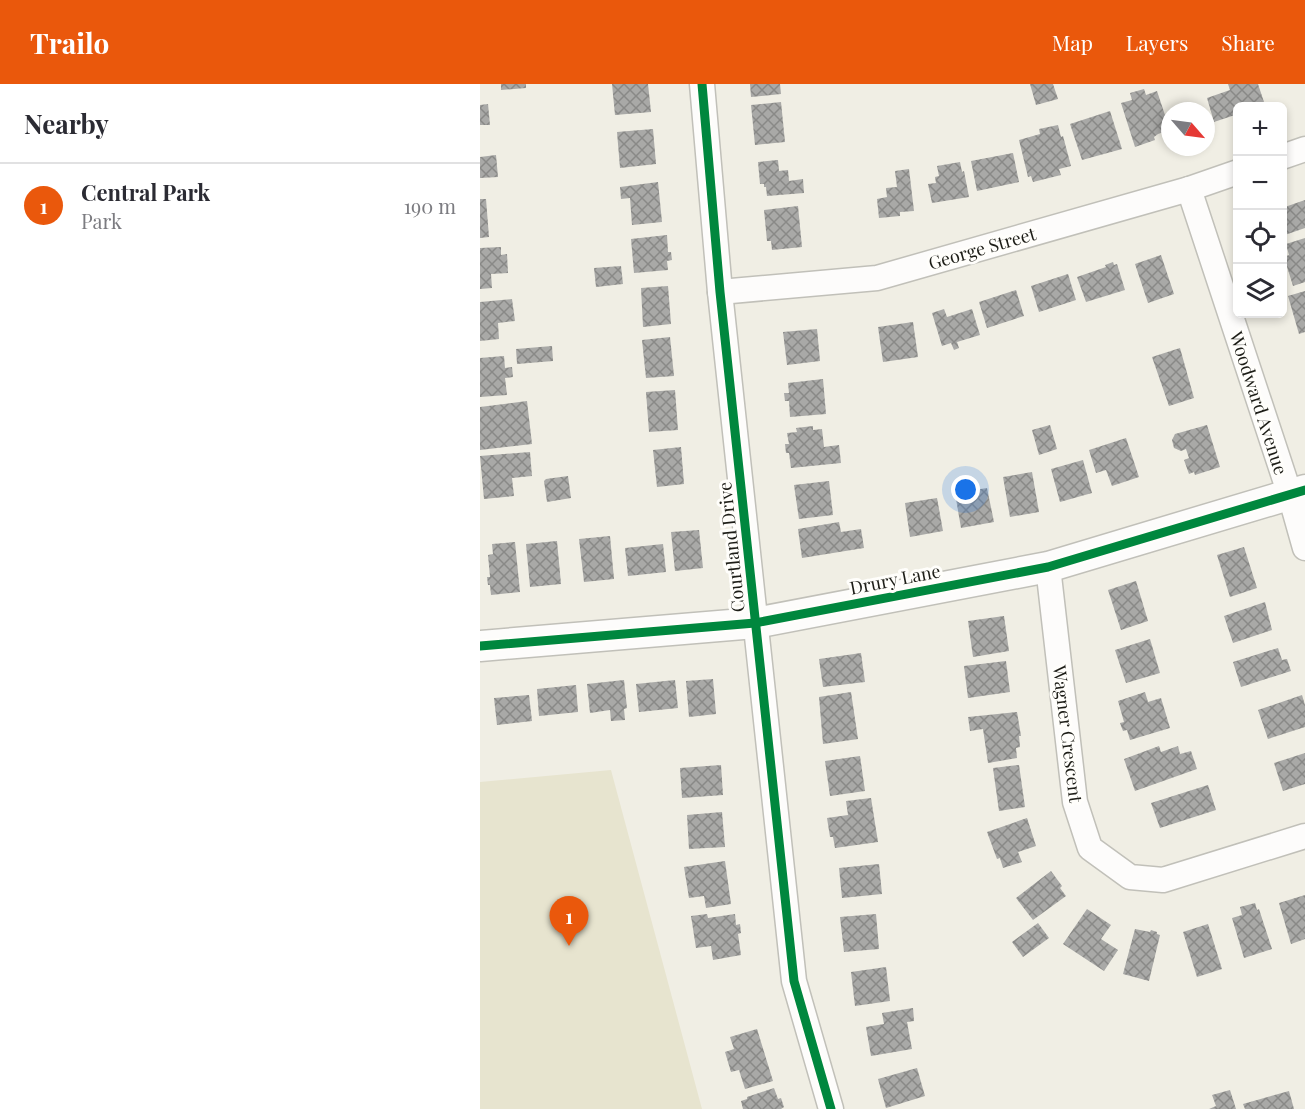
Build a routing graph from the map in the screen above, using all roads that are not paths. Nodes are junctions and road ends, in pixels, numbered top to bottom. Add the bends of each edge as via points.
1 (702, 84) edge
2 (1305, 149) edge
3 (1285, 156) edge
4 (1233, 174) edge
5 (1189, 189) junction
6 (720, 292) junction
7 (1297, 493) edge
8 (1305, 548) edge
9 (1048, 567) junction
10 (755, 623) junction
11 (480, 646) edge
12 (1305, 836) edge
13 (831, 1109) edge

1 - 6 street, Courtland Drive
2 - 3 street
4 - 5 street, George Street
5 - 6 street, George Street via 877,278
5 - 7 street, Woodward Avenue
6 - 10 street, Courtland Drive
7 - 8 street, Woodward Avenue
7 - 9 street, Drury Lane
9 - 10 street, Drury Lane
9 - 12 street, Wagner Crescent via 1075,802 1090,848 1130,878 1163,880
10 - 11 street, Drury Lane
10 - 13 street, Courtland Drive via 794,981

